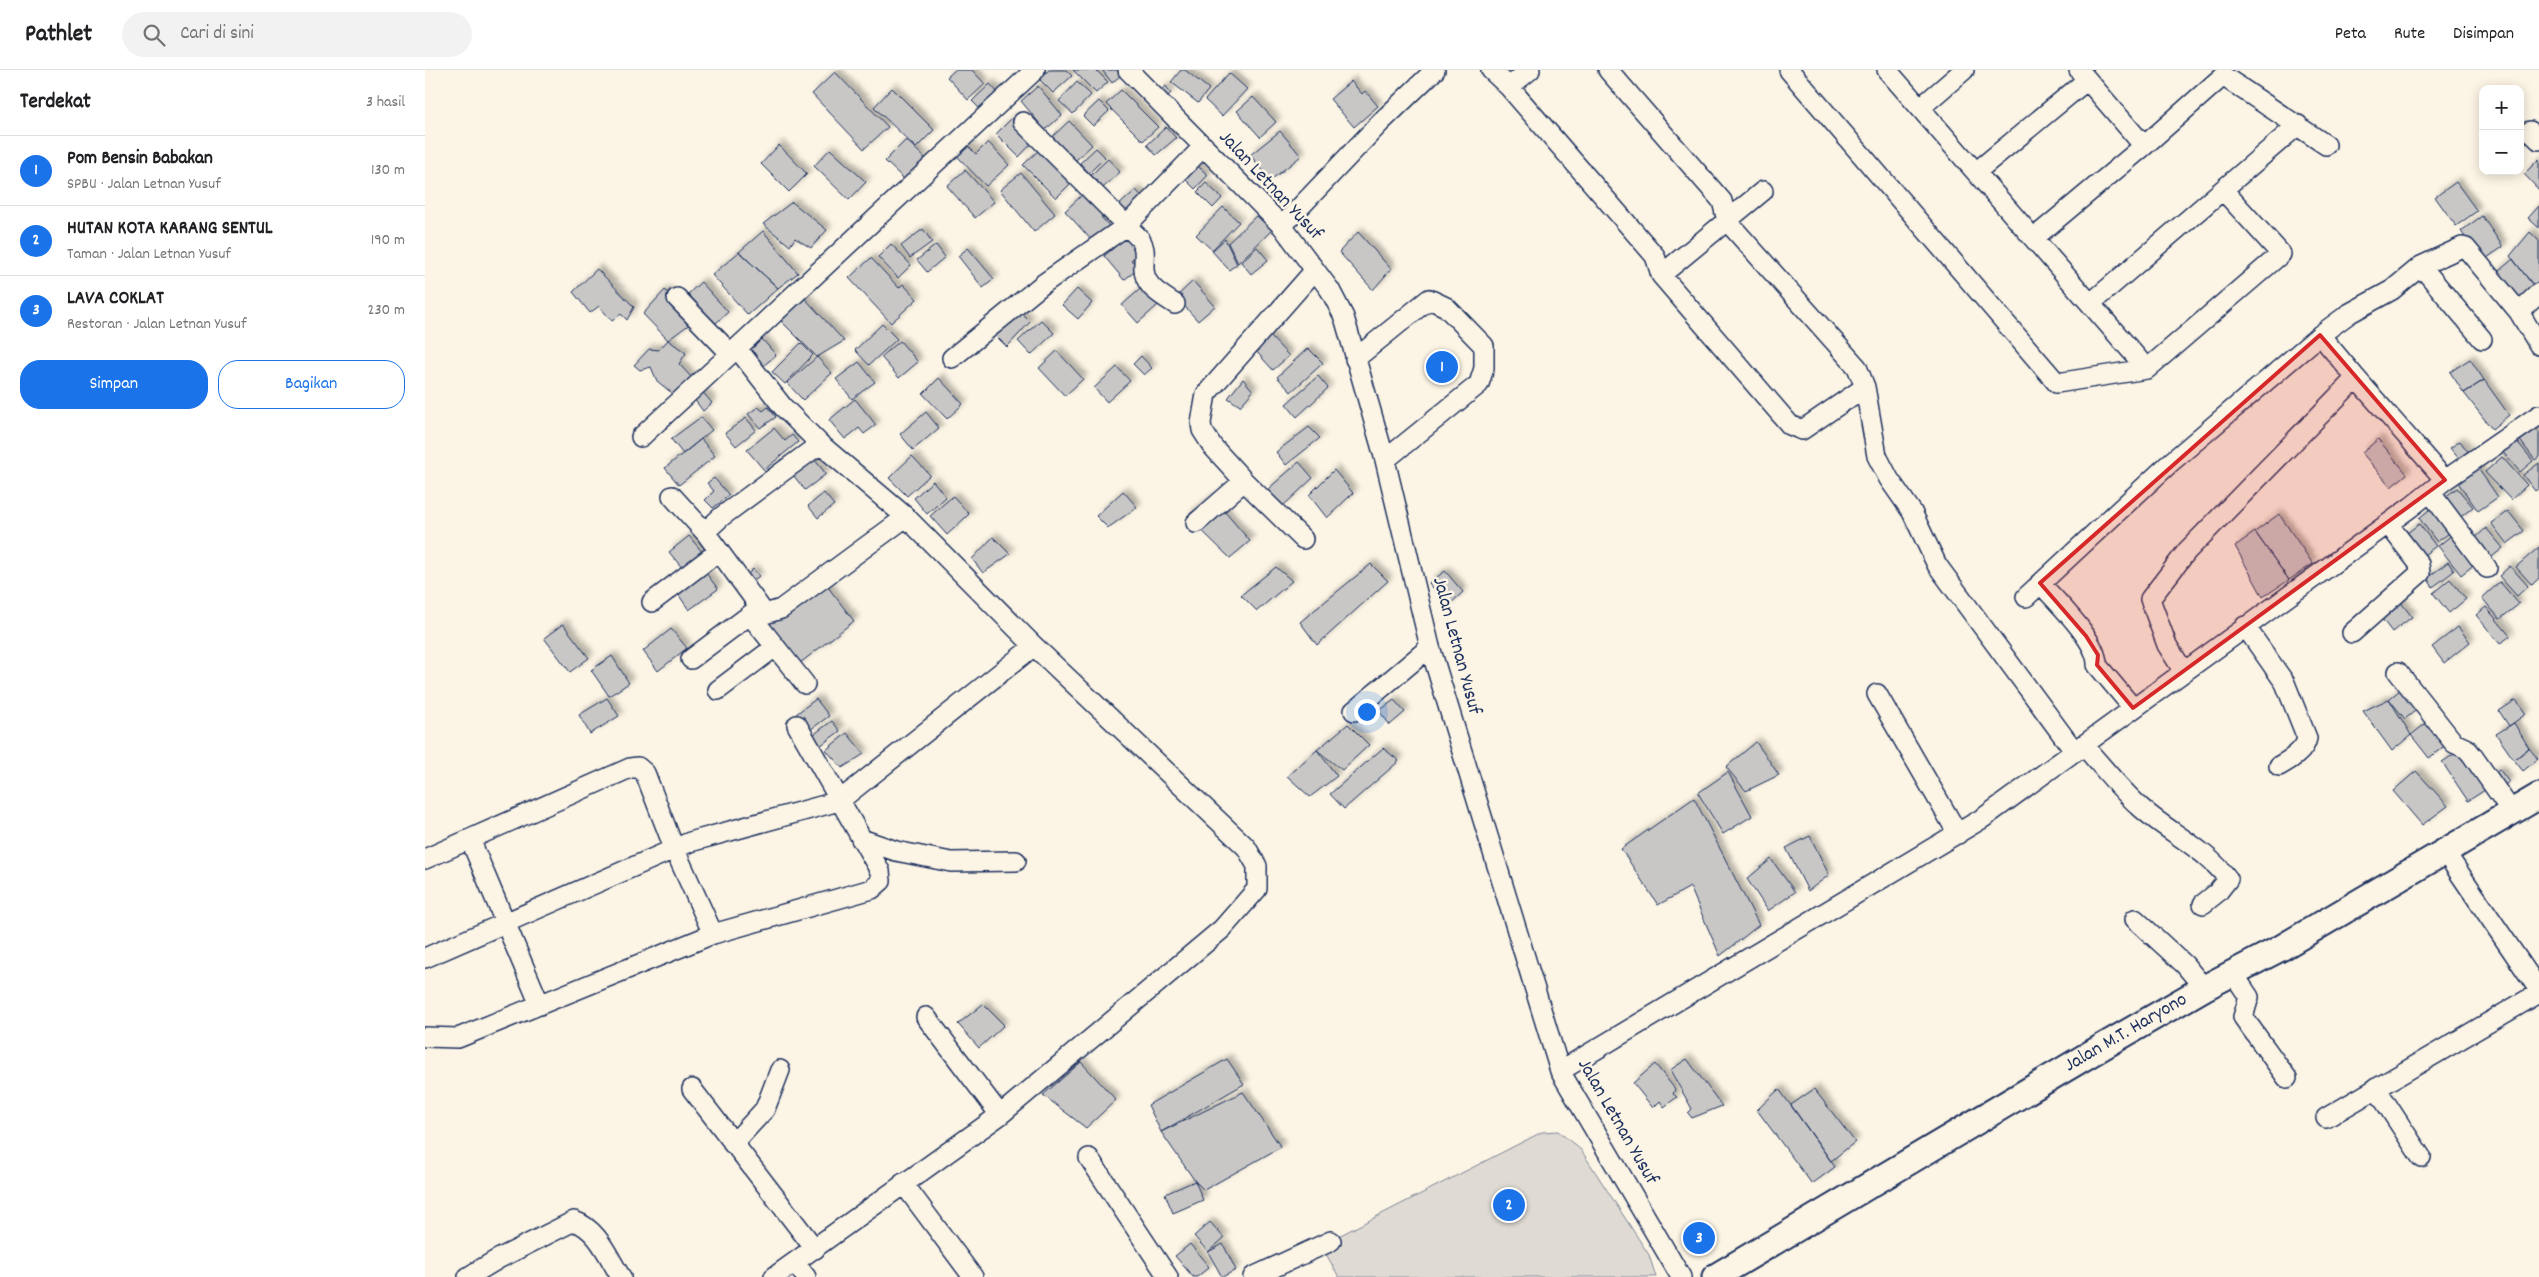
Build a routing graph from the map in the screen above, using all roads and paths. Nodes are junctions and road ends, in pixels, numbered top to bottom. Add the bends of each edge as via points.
1 (1035, 70) edge
2 (1128, 70) edge
3 (1435, 70) edge
4 (1491, 70) edge
5 (1530, 70) edge
6 (1608, 70) edge
7 (1789, 70) edge
8 (1887, 70) edge
9 (1964, 70) edge
10 (2083, 75) edge
11 (1509, 87) junction
12 (1920, 108) junction
13 (1023, 122) dead end
14 (2298, 125) junction
15 (2326, 145) dead end
16 (1204, 146) junction
17 (2144, 146) junction
18 (1976, 172) junction
19 (2223, 190) junction
20 (1763, 191) dead end
21 (1727, 221) junction
22 (1283, 226) junction
23 (1125, 227) junction
24 (2033, 238) junction
25 (2421, 266) junction
26 (1315, 270) junction
27 (1661, 275) junction
28 (2539, 293) edge
29 (677, 298) dead end
30 (2091, 303) junction
31 (1175, 304) dead end
32 (2519, 312) junction
33 (2320, 336) junction
34 (2482, 339) dead end
35 (2539, 345) edge
36 (734, 351) junction
37 (952, 358) dead end
38 (1355, 359) junction
39 (2147, 369) junction
40 (2356, 378) junction
41 (1865, 387) junction
42 (2539, 415) edge
43 (641, 437) dead end
44 (821, 444) junction
45 (1385, 460) junction
46 (2445, 480) junction
47 (1244, 481) junction
48 (2430, 492) junction
49 (672, 496) dead end
50 (906, 517) junction
51 (1196, 523) dead end
52 (2388, 524) junction
53 (705, 532) junction
54 (1303, 539) dead end
55 (719, 551) junction
56 (2487, 568) dead end
57 (2040, 583) junction
58 (2026, 597) dead end
59 (652, 602) dead end
60 (755, 611) junction
61 (2245, 626) junction
62 (2352, 633) dead end
63 (1034, 646) junction
64 (775, 647) junction
65 (1431, 647) junction
66 (691, 659) dead end
67 (2184, 672) junction
68 (2398, 672) dead end
69 (805, 684) dead end
70 (718, 690) dead end
71 (1877, 694) dead end
72 (2133, 708) junction
73 (1354, 712) dead end
74 (797, 725) dead end
75 (2079, 749) junction
76 (2279, 766) dead end
77 (2539, 796) edge
78 (839, 801) junction
79 (2512, 812) junction
80 (1958, 834) junction
81 (861, 839) junction
82 (470, 840) junction
83 (674, 848) junction
84 (2445, 852) junction
85 (425, 859) edge
86 (1015, 862) dead end
87 (2203, 904) dead end
88 (2135, 918) dead end
89 (505, 925) junction
90 (713, 934) junction
91 (425, 958) edge
92 (2233, 973) junction
93 (2203, 988) junction
94 (2539, 992) edge
95 (540, 1005) junction
96 (926, 1017) dead end
97 (425, 1037) edge
98 (780, 1070) dead end
99 (1560, 1071) junction
100 (2287, 1078) dead end
101 (2376, 1088) junction
102 (692, 1089) dead end
103 (1000, 1115) junction
104 (2326, 1118) dead end
105 (733, 1144) junction
106 (2421, 1157) dead end
107 (1089, 1158) dead end
108 (903, 1183) junction
109 (1331, 1241) dead end
110 (815, 1249) junction
111 (800, 1270) edge
112 (468, 1277) edge
113 (621, 1277) edge
114 (774, 1277) edge
115 (973, 1277) edge
116 (1168, 1277) edge
117 (1253, 1277) edge
118 (1681, 1277) edge
119 (1715, 1277) edge

1 - 36 street
2 - 16 street, Jalan Letnan Yusuf
3 - 22 street
4 - 11 street
5 - 11 street
6 - 21 street via 1722,201
7 - 39 street via 2057,383
8 - 12 street
9 - 12 street
10 - 17 street
10 - 18 street
11 - 27 street via 1655,256
12 - 18 street
13 - 23 street
14 - 15 street
14 - 17 street via 2223,76
14 - 19 street
16 - 22 street, Jalan Letnan Yusuf
16 - 23 street
17 - 24 street
18 - 24 street
19 - 30 street
19 - 39 street via 2281,254
20 - 21 street
21 - 27 street
21 - 41 street via 1852,361
22 - 26 street, Jalan Letnan Yusuf
23 - 31 street via 1146,248 1144,275 1147,283
23 - 37 street via 1043,284
24 - 30 street
25 - 32 street via 2466,248
25 - 33 street via 2391,290 2350,313
25 - 34 street
26 - 38 street, Jalan Letnan Yusuf via 1331,290 1344,317
26 - 47 street via 1206,394 1202,430
27 - 41 street via 1793,428 1802,430
28 - 32 street
29 - 36 street
30 - 39 street
32 - 35 street
33 - 40 street
33 - 57 street via 2170,463
36 - 43 street
36 - 44 street
38 - 45 street, Jalan Letnan Yusuf
38 - 45 street via 1429,299 1445,307 1484,346 1484,368 1479,384
40 - 46 street
40 - 67 street via 2216,521 2155,590 2150,599 2152,607 2167,645
41 - 75 street via 1877,456 1913,512 1937,565
42 - 46 street
44 - 50 street
44 - 53 street
45 - 65 street, Jalan Letnan Yusuf
46 - 48 street
47 - 51 street
47 - 54 street
48 - 52 street
48 - 56 street
49 - 53 street
50 - 60 street via 781,609 765,614
50 - 63 street
52 - 61 street
52 - 62 street via 2419,564 2420,573
53 - 55 street
55 - 59 street
55 - 60 street
57 - 58 street
57 - 72 street via 2086,636 2097,656 2097,665
60 - 64 street
60 - 66 street
61 - 67 street
61 - 76 street via 2285,683 2307,738 2302,749
63 - 78 street
63 - 103 street via 1246,847 1257,866 1257,889 1222,928
64 - 69 street
64 - 70 street
65 - 73 street
65 - 99 street, Jalan Letnan Yusuf
67 - 72 street
68 - 79 street via 2454,743 2472,755
71 - 80 street
72 - 75 street
74 - 78 street
75 - 80 street
75 - 87 street via 2139,806 2224,873 2228,878 2222,887
77 - 79 main road, Jalan M.T. Haryono
78 - 81 street
78 - 83 street
79 - 84 main road, Jalan M.T. Haryono
80 - 99 street
81 - 86 street via 896,851 951,862
81 - 90 street via 880,871 878,885
82 - 83 street via 638,767 645,773
82 - 85 street
82 - 89 street
83 - 89 street
83 - 90 street
84 - 92 main road, Jalan M.T. Haryono
84 - 94 street
88 - 93 street
89 - 91 street
89 - 95 street
90 - 95 street
92 - 93 main road, Jalan M.T. Haryono
92 - 100 street via 2249,997 2243,1017
93 - 119 main road, Jalan M.T. Haryono
94 - 101 street
95 - 97 street via 458,1038
96 - 103 street
98 - 105 street via 765,1109
99 - 118 street, Jalan Letnan Yusuf
101 - 104 street
101 - 106 street
102 - 105 street
103 - 108 street
105 - 110 street
107 - 116 street
108 - 110 street
108 - 115 street
109 - 117 street
110 - 111 street
111 - 114 street
112 - 113 street via 574,1222 584,1225 595,1236

